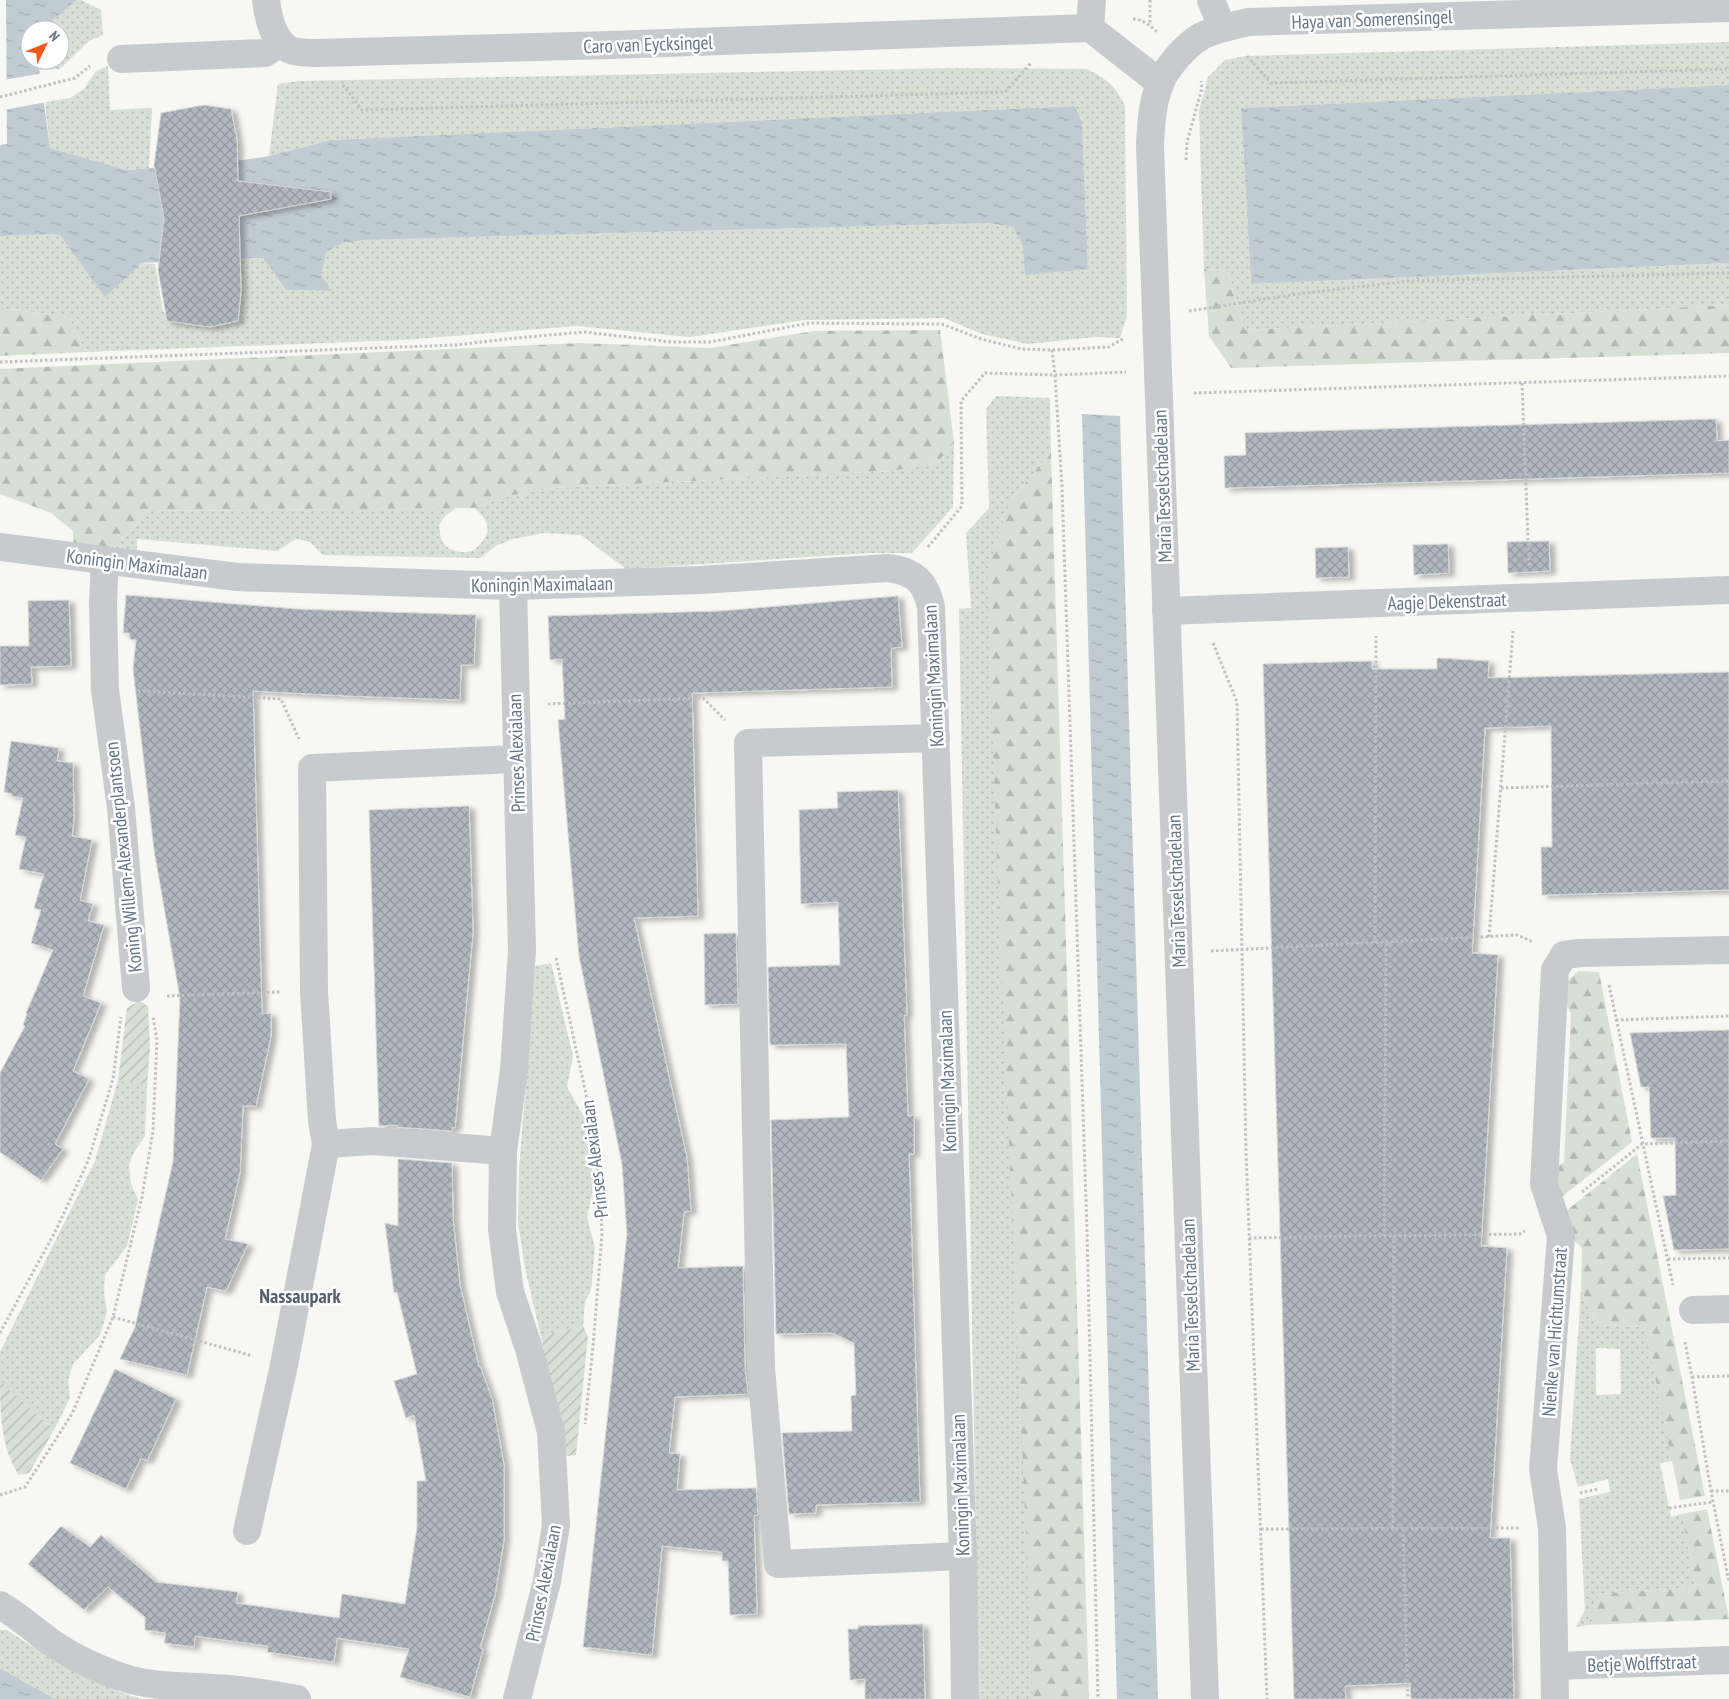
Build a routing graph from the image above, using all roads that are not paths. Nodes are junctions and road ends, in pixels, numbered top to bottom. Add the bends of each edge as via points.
1 (266, 0) edge
2 (1092, 0) edge
3 (1211, 0) edge
4 (1729, 8) edge
5 (1090, 28) junction
6 (1222, 28) junction
7 (282, 43) junction
8 (121, 59) road end
9 (1160, 83) junction
10 (0, 547) edge
11 (105, 560) junction
12 (513, 586) junction
13 (1729, 590) edge
14 (1166, 611) junction
15 (936, 738) junction
16 (517, 759) junction
17 (1729, 950) edge
18 (143, 992) road end
19 (326, 1144) junction
20 (503, 1151) junction
21 (1729, 1309) edge
22 (1693, 1310) dead end
23 (246, 1531) dead end
24 (963, 1556) junction
25 (0, 1605) edge
26 (1729, 1660) edge
27 (1555, 1666) junction
28 (297, 1699) edge
29 (517, 1699) edge
30 (965, 1699) edge
31 (1205, 1699) edge
32 (1555, 1699) edge

1 - 7 street via 272,27
2 - 5 street
3 - 6 street
4 - 6 street, Haya van Somerensingel via 1248,22
5 - 7 street, Caro van Eycksingel via 318,53 293,51
5 - 9 street
6 - 9 street, Haya van Somerensingel via 1199,38 1179,54
7 - 8 street via 264,54
9 - 14 street, Maria Tesselschadelaan via 1152,114 1150,146
10 - 11 street, Koningin Maximalaan
11 - 12 street, Koningin Maximalaan via 237,577
11 - 18 street, Koning Willem-Alexanderplantsoen via 105,690
12 - 15 street, Koningin Maximalaan via 700,580 888,568 907,572 928,592 931,607
12 - 16 street, Prinses Alexialaan
13 - 14 street, Aagje Dekenstraat
14 - 31 street, Maria Tesselschadelaan
15 - 24 street, Koningin Maximalaan
15 - 24 street via 748,742 761,1368 778,1564
16 - 19 street via 312,768 314,991
16 - 20 street, Prinses Alexialaan via 522,950 514,1070
17 - 27 street, Nienke van Hichtumstraat via 1564,955 1555,970 1544,1184 1561,1236 1543,1469 1552,1528
19 - 20 street via 373,1141
19 - 23 street via 284,1365
20 - 29 street, Prinses Alexialaan via 502,1229 510,1292 529,1349 550,1432 556,1524 547,1581
21 - 22 street
24 - 30 street, Koningin Maximalaan
25 - 28 street via 53,1644 132,1680
26 - 27 street, Betje Wolffstraat
27 - 32 street, Nienke van Hichtumstraat

